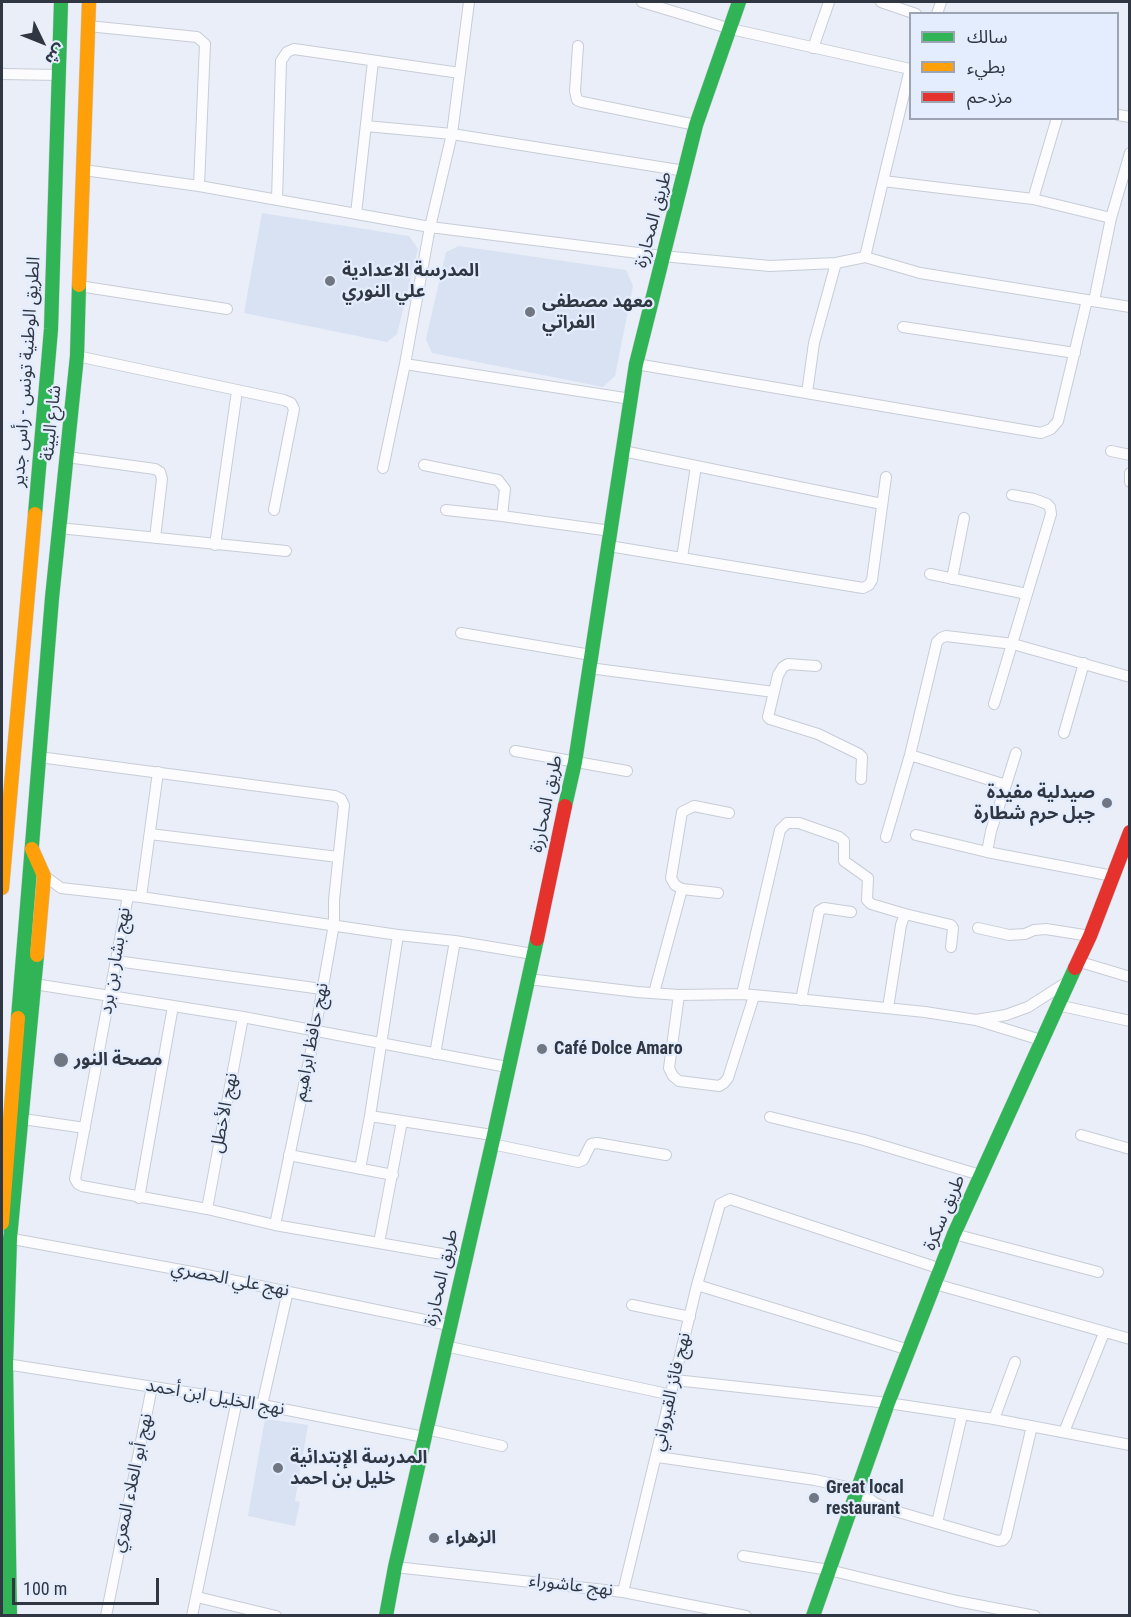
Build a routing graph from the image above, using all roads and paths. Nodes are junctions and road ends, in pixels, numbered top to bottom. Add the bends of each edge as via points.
1 (61, 2) edge
2 (89, 2) edge
3 (469, 2) edge
4 (642, 2) edge
5 (739, 2) edge
6 (829, 2) edge
7 (881, 2) edge
8 (910, 12) edge
9 (88, 26) junction
10 (730, 29) junction
11 (578, 46) dead end
12 (813, 48) junction
13 (373, 61) junction
14 (909, 69) edge
15 (460, 73) junction
16 (909, 73) edge
17 (2, 74) edge
18 (59, 75) junction
19 (1056, 120) edge
20 (366, 126) junction
21 (696, 126) junction
22 (452, 134) junction
23 (1130, 153) edge
24 (84, 170) junction
25 (685, 171) junction
26 (883, 182) junction
27 (199, 186) junction
28 (1033, 199) junction
29 (277, 200) junction
30 (356, 214) junction
31 (1111, 218) junction
32 (430, 227) junction
33 (662, 256) junction
34 (865, 257) junction
35 (836, 263) junction
36 (80, 286) junction
37 (1090, 300) junction
38 (1130, 308) edge
39 (227, 309) dead end
40 (903, 327) dead end
41 (1075, 353) junction
42 (77, 356) junction
43 (405, 364) junction
44 (636, 364) junction
45 (237, 391) junction
46 (807, 393) junction
47 (631, 399) junction
48 (623, 451) junction
49 (1112, 451) dead end
50 (1130, 455) edge
51 (67, 457) junction
52 (424, 465) dead end
53 (696, 465) junction
54 (383, 468) dead end
55 (1130, 473) edge
56 (886, 477) dead end
57 (1130, 482) edge
58 (1012, 495) dead end
59 (882, 504) junction
60 (274, 510) dead end
61 (446, 510) dead end
62 (502, 516) junction
63 (964, 518) dead end
64 (59, 528) junction
65 (612, 531) junction
66 (154, 538) junction
67 (215, 545) junction
68 (609, 546) junction
69 (286, 551) dead end
70 (682, 558) junction
71 (930, 574) dead end
72 (952, 579) junction
73 (1027, 594) junction
74 (461, 633) dead end
75 (1013, 644) junction
76 (590, 662) junction
77 (1084, 663) junction
78 (816, 666) dead end
79 (1130, 677) edge
80 (774, 692) junction
81 (994, 704) dead end
82 (1064, 733) dead end
83 (515, 751) dead end
84 (1016, 753) dead end
85 (910, 755) junction
86 (39, 757) junction
87 (575, 762) junction
88 (627, 771) dead end
89 (158, 772) junction
90 (861, 779) dead end
91 (1006, 785) junction
92 (729, 813) dead end
93 (1130, 832) edge
94 (150, 834) junction
95 (916, 835) dead end
96 (886, 837) dead end
97 (30, 847) junction
98 (1127, 849) edge
99 (987, 852) junction
100 (338, 857) junction
101 (30, 862) junction
102 (44, 876) junction
103 (1113, 876) junction
104 (2, 888) edge
105 (682, 889) junction
106 (718, 893) dead end
107 (128, 896) junction
108 (141, 897) junction
109 (850, 912) dead end
110 (905, 914) junction
111 (334, 924) junction
112 (978, 928) dead end
113 (398, 935) junction
114 (1089, 936) junction
115 (455, 941) junction
116 (951, 947) dead end
117 (533, 954) junction
118 (116, 961) junction
119 (1077, 961) junction
120 (1130, 977) edge
121 (528, 979) junction
122 (27, 982) junction
123 (1067, 982) junction
124 (322, 989) junction
125 (654, 993) junction
126 (679, 994) junction
127 (741, 994) junction
128 (110, 996) junction
129 (754, 996) junction
130 (801, 999) junction
131 (1057, 1005) junction
132 (173, 1006) junction
133 (888, 1008) junction
134 (243, 1017) junction
135 (976, 1020) junction
136 (1130, 1021) edge
137 (315, 1032) junction
138 (1041, 1040) junction
139 (382, 1044) junction
140 (435, 1054) junction
141 (507, 1067) junction
142 (370, 1116) junction
143 (770, 1117) dead end
144 (23, 1119) junction
145 (402, 1121) junction
146 (85, 1128) junction
147 (1081, 1135) dead end
148 (492, 1139) junction
149 (1130, 1149) edge
150 (289, 1155) junction
151 (666, 1155) dead end
152 (360, 1169) junction
153 (393, 1175) junction
154 (980, 1175) junction
155 (139, 1197) junction
156 (207, 1209) junction
157 (2, 1222) edge
158 (275, 1225) junction
159 (954, 1234) junction
160 (6, 1237) edge
161 (379, 1243) junction
162 (465, 1258) junction
163 (940, 1269) junction
164 (1098, 1272) dead end
165 (935, 1284) junction
166 (697, 1286) junction
167 (288, 1291) junction
168 (632, 1305) dead end
169 (690, 1317) junction
170 (449, 1325) junction
171 (1104, 1332) junction
172 (1130, 1339) edge
173 (445, 1346) junction
174 (909, 1350) junction
175 (1015, 1362) dead end
176 (6, 1364) junction
177 (675, 1380) junction
178 (152, 1387) junction
179 (672, 1395) junction
180 (237, 1400) junction
181 (888, 1403) junction
182 (262, 1405) junction
183 (962, 1415) junction
184 (994, 1419) junction
185 (1032, 1426) junction
186 (1064, 1432) junction
187 (425, 1433) junction
188 (1130, 1445) edge
189 (502, 1446) dead end
190 (657, 1456) junction
191 (856, 1489) junction
192 (937, 1523) junction
193 (743, 1556) dead end
194 (394, 1567) junction
195 (829, 1570) junction
196 (623, 1592) junction
197 (196, 1597) junction
198 (9, 1616) edge
199 (106, 1616) edge
200 (192, 1616) edge
201 (276, 1616) edge
202 (386, 1616) edge
203 (746, 1616) edge
204 (813, 1616) edge
205 (1035, 1616) edge

1 - 18 main road, الطريق الوطنية تونس - رأس جدير
2 - 9 main road, شارع البيئة
3 - 15 street
4 - 10 street
5 - 10 main road, طريق المحارزة
6 - 12 street
7 - 8 street
9 - 24 main road, شارع البيئة
9 - 27 street via 197,37 205,44
10 - 12 street
10 - 21 main road, طريق المحارزة
11 - 21 street via 577,100
12 - 14 street
13 - 15 street
13 - 20 street
13 - 29 street via 287,52 281,61
15 - 22 street
16 - 26 street
17 - 18 street
18 - 104 main road, الطريق الوطنية تونس - رأس جدير via 51,329
19 - 28 street
20 - 22 street
20 - 30 street
21 - 25 main road, طريق المحارزة
22 - 25 street
22 - 32 street
23 - 31 street
24 - 27 street
24 - 36 main road, شارع البيئة
25 - 33 main road, طريق المحارزة
26 - 28 street
26 - 34 street
27 - 29 street
28 - 31 street
29 - 30 street
30 - 32 street
31 - 37 street
32 - 33 street
32 - 43 street
33 - 35 street via 770,266
33 - 44 main road, طريق المحارزة
34 - 35 street
34 - 37 street via 920,273
35 - 46 street via 814,343
36 - 39 street
36 - 42 main road, شارع البيئة
37 - 38 street
37 - 41 street
40 - 41 street
41 - 46 street via 1058,421 1041,433
42 - 45 street
42 - 51 main road, شارع البيئة
43 - 47 street
43 - 54 street
44 - 46 street
44 - 47 main road, طريق المحارزة
45 - 60 street via 284,400 294,409
45 - 67 street
47 - 48 main road, طريق المحارزة
48 - 53 street
48 - 65 main road, طريق المحارزة
49 - 50 street
51 - 64 main road, شارع البيئة
51 - 66 street via 160,472
52 - 62 street via 498,480 504,489
53 - 59 street
53 - 70 street
55 - 57 street
56 - 59 street
58 - 73 street via 1050,507
59 - 70 street via 872,580 863,588
61 - 62 street
62 - 65 street
63 - 72 street
64 - 66 street
64 - 86 main road, شارع البيئة
65 - 68 main road, طريق المحارزة
66 - 67 street
67 - 69 street
68 - 70 street
68 - 76 main road, طريق المحارزة
71 - 72 street
72 - 73 street
73 - 75 street
74 - 76 street
75 - 77 street
75 - 81 street
75 - 85 street via 946,636 937,642
76 - 80 street
76 - 87 main road, طريق المحارزة
77 - 79 street
77 - 82 street
78 - 80 street via 783,667
80 - 90 street via 768,717 818,734 859,754
83 - 87 street
84 - 91 street
85 - 91 street
85 - 96 street
86 - 89 street
86 - 97 main road, شارع البيئة
87 - 88 street
87 - 117 main road, طريق المحارزة
89 - 94 street, نهج بشار بن برد
89 - 100 street, نهج حافظ ابراهيم via 335,796 344,805
91 - 99 street
92 - 105 street via 694,806 682,812 671,878
93 - 98 main road, طريق سكرة
94 - 100 street
94 - 108 street, نهج بشار بن برد
95 - 99 street
97 - 101 main road, شارع البيئة
97 - 102 main road
98 - 103 main road, طريق سكرة
99 - 103 street
100 - 111 street, نهج حافظ ابراهيم
101 - 102 street
101 - 122 main road, شارع البيئة
102 - 107 street via 61,888
102 - 122 main road, شارع البيئة
103 - 114 main road, طريق سكرة
105 - 106 street
105 - 125 street
107 - 108 street, نهج بشار بن برد
107 - 118 street, نهج بشار بن برد
108 - 111 street
109 - 130 street via 824,908 819,911
110 - 116 street via 951,925
110 - 127 street via 867,900 868,878 844,861 844,841 839,837 799,823 787,823 780,830
110 - 133 street
111 - 113 street
111 - 124 street, نهج حافظ ابراهيم
112 - 114 street via 1009,935 1046,928
113 - 115 street
113 - 139 street
114 - 119 main road, طريق سكرة
115 - 117 street
115 - 140 street
117 - 121 main road, طريق المحارزة
118 - 124 street
118 - 128 street, نهج بشار بن برد
119 - 120 street
119 - 123 main road, طريق سكرة
121 - 125 street
121 - 141 main road, طريق المحارزة
122 - 128 street
122 - 144 main road, شارع البيئة
122 - 157 main road, شارع البيئة
123 - 131 main road, طريق سكرة
123 - 135 street via 1028,1007
124 - 137 street, نهج حافظ ابراهيم
125 - 126 street
126 - 127 street
126 - 129 street via 669,1068 680,1081 719,1086 728,1078
127 - 129 street
128 - 132 street
128 - 146 street, نهج بشار بن برد
129 - 130 street
130 - 133 street
131 - 136 street
131 - 138 main road, طريق سكرة
132 - 134 street
132 - 155 street
133 - 135 street
134 - 137 street
134 - 156 street, نهج الأخطل
135 - 138 street
137 - 139 street
137 - 150 street, نهج حافظ ابراهيم
138 - 154 main road, طريق سكرة
139 - 140 street
139 - 142 street
140 - 141 street
141 - 148 main road, طريق المحارزة
142 - 145 street
142 - 152 street
143 - 154 street
144 - 146 street
144 - 160 main road, شارع البيئة
145 - 148 street
145 - 153 street
146 - 155 street, نهج بشار بن برد via 75,1179 78,1184
147 - 149 street
148 - 151 street via 578,1162 591,1144 597,1143
148 - 162 main road, طريق المحارزة
150 - 152 street
150 - 158 street, نهج حافظ ابراهيم
152 - 153 street
153 - 161 street
154 - 159 main road, طريق سكرة
155 - 156 street
156 - 158 street
158 - 161 street
159 - 163 main road, طريق سكرة
159 - 164 street
160 - 167 street, نهج علي الحصري
160 - 176 main road, شارع البيئة
161 - 162 street
162 - 170 main road, طريق المحارزة
163 - 165 main road, طريق سكرة
163 - 166 street, نهج فائز القيرواني via 730,1199 720,1204
165 - 171 street
165 - 174 main road, طريق سكرة
166 - 169 street, نهج فائز القيرواني
166 - 174 street
167 - 170 street, نهج علي الحصري
167 - 182 street
168 - 169 street
169 - 177 street, نهج فائز القيرواني
170 - 173 main road, طريق المحارزة
171 - 172 street
171 - 186 street
173 - 179 street
173 - 187 main road, طريق المحارزة
174 - 181 main road, طريق سكرة
175 - 184 street
176 - 178 street, نهج الخليل ابن أحمد
176 - 198 main road, شارع البيئة
177 - 179 street, نهج فائز القيرواني
177 - 181 street
178 - 180 street, نهج الخليل ابن أحمد
178 - 199 street, نهج أبو العلاء المعري
179 - 190 street, نهج فائز القيرواني
180 - 182 street, نهج الخليل ابن أحمد
180 - 197 street
181 - 183 street
181 - 191 main road, طريق سكرة
182 - 187 street, نهج الخليل ابن أحمد
183 - 184 street
183 - 192 street
184 - 185 street
185 - 186 street
185 - 192 street via 1003,1540
186 - 188 street
187 - 189 street, نهج الخليل ابن أحمد
187 - 194 main road, طريق المحارزة
190 - 191 street
190 - 196 street, نهج فائز القيرواني
191 - 192 street via 874,1503
191 - 195 main road, طريق سكرة
193 - 195 street
194 - 196 street, نهج عاشوراء
194 - 202 main road, طريق المحارزة
195 - 204 main road, طريق سكرة
195 - 205 street
196 - 203 street, نهج عاشوراء
197 - 200 street
197 - 201 street

